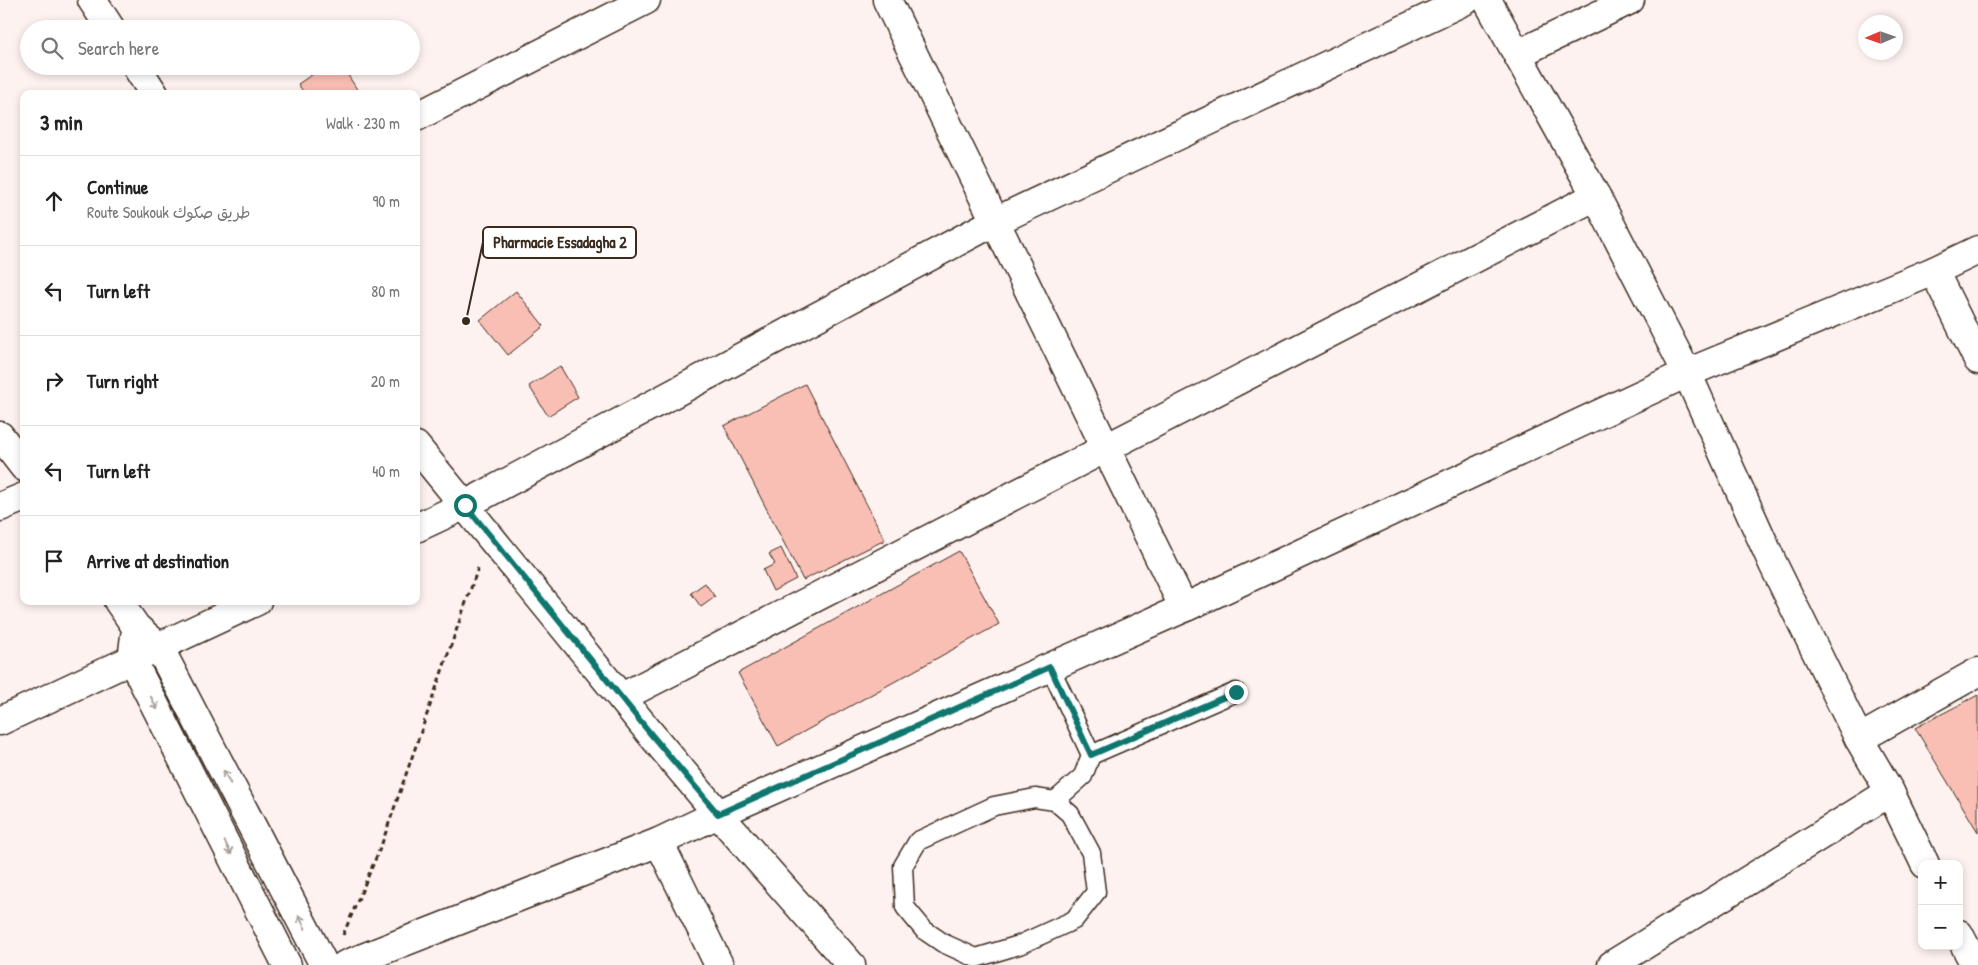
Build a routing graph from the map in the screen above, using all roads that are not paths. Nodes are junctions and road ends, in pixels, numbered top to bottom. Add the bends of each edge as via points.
1 (92, 0) edge
2 (646, 0) edge
3 (886, 0) edge
4 (1466, 0) edge
5 (1487, 0) edge
6 (1630, 0) edge
7 (105, 20) edge
8 (1518, 54) junction
9 (142, 75) edge
10 (151, 90) edge
11 (420, 115) edge
12 (1596, 196) junction
13 (994, 222) junction
14 (1978, 250) edge
15 (1934, 271) junction
16 (1978, 360) edge
17 (1687, 373) junction
18 (0, 436) edge
19 (1106, 450) junction
20 (420, 451) edge
21 (20, 462) edge
22 (20, 499) edge
23 (465, 505) junction
24 (0, 507) edge
25 (420, 526) edge
26 (121, 605) edge
27 (249, 605) edge
28 (1184, 608) junction
29 (136, 627) junction
30 (159, 647) junction
31 (132, 660) junction
32 (1050, 667) junction
33 (1978, 672) edge
34 (1236, 692) dead end
35 (622, 697) junction
36 (0, 720) edge
37 (1859, 739) junction
38 (1091, 755) junction
39 (1890, 792) junction
40 (1055, 801) junction
41 (718, 814) junction
42 (659, 842) junction
43 (1923, 860) edge
44 (1963, 942) edge
45 (287, 965) edge
46 (324, 965) edge
47 (345, 965) edge
48 (719, 965) edge
49 (851, 965) edge
50 (1612, 965) edge
51 (1975, 965) edge

1 - 7 street
2 - 11 street
3 - 13 street
4 - 13 street
5 - 8 street
6 - 8 street
8 - 12 street
9 - 10 street
12 - 17 street
12 - 19 street
13 - 19 street
13 - 23 street
14 - 15 street
15 - 16 street
15 - 17 street
17 - 28 street
17 - 37 street via 1773,564
18 - 21 street
19 - 28 street
19 - 35 street
20 - 23 street
22 - 24 street
23 - 25 street
23 - 35 street
26 - 29 street
27 - 30 street
28 - 32 street
29 - 30 street
29 - 31 street
30 - 31 street
46 -> 30 street
31 - 36 street
31 -> 45 street
32 - 38 lane
32 - 41 street
33 - 37 street
34 - 38 lane
35 - 41 street
37 - 39 street
38 - 40 lane via 1083,776
39 - 43 street
39 - 50 street
40 - 40 lane via 1070,814 1091,853 1096,892 1074,920 1019,945 976,958 924,930 905,907 903,866 918,841 994,806 1035,798
41 - 42 street
41 - 49 street
42 - 47 street
42 - 48 street
44 - 51 street

